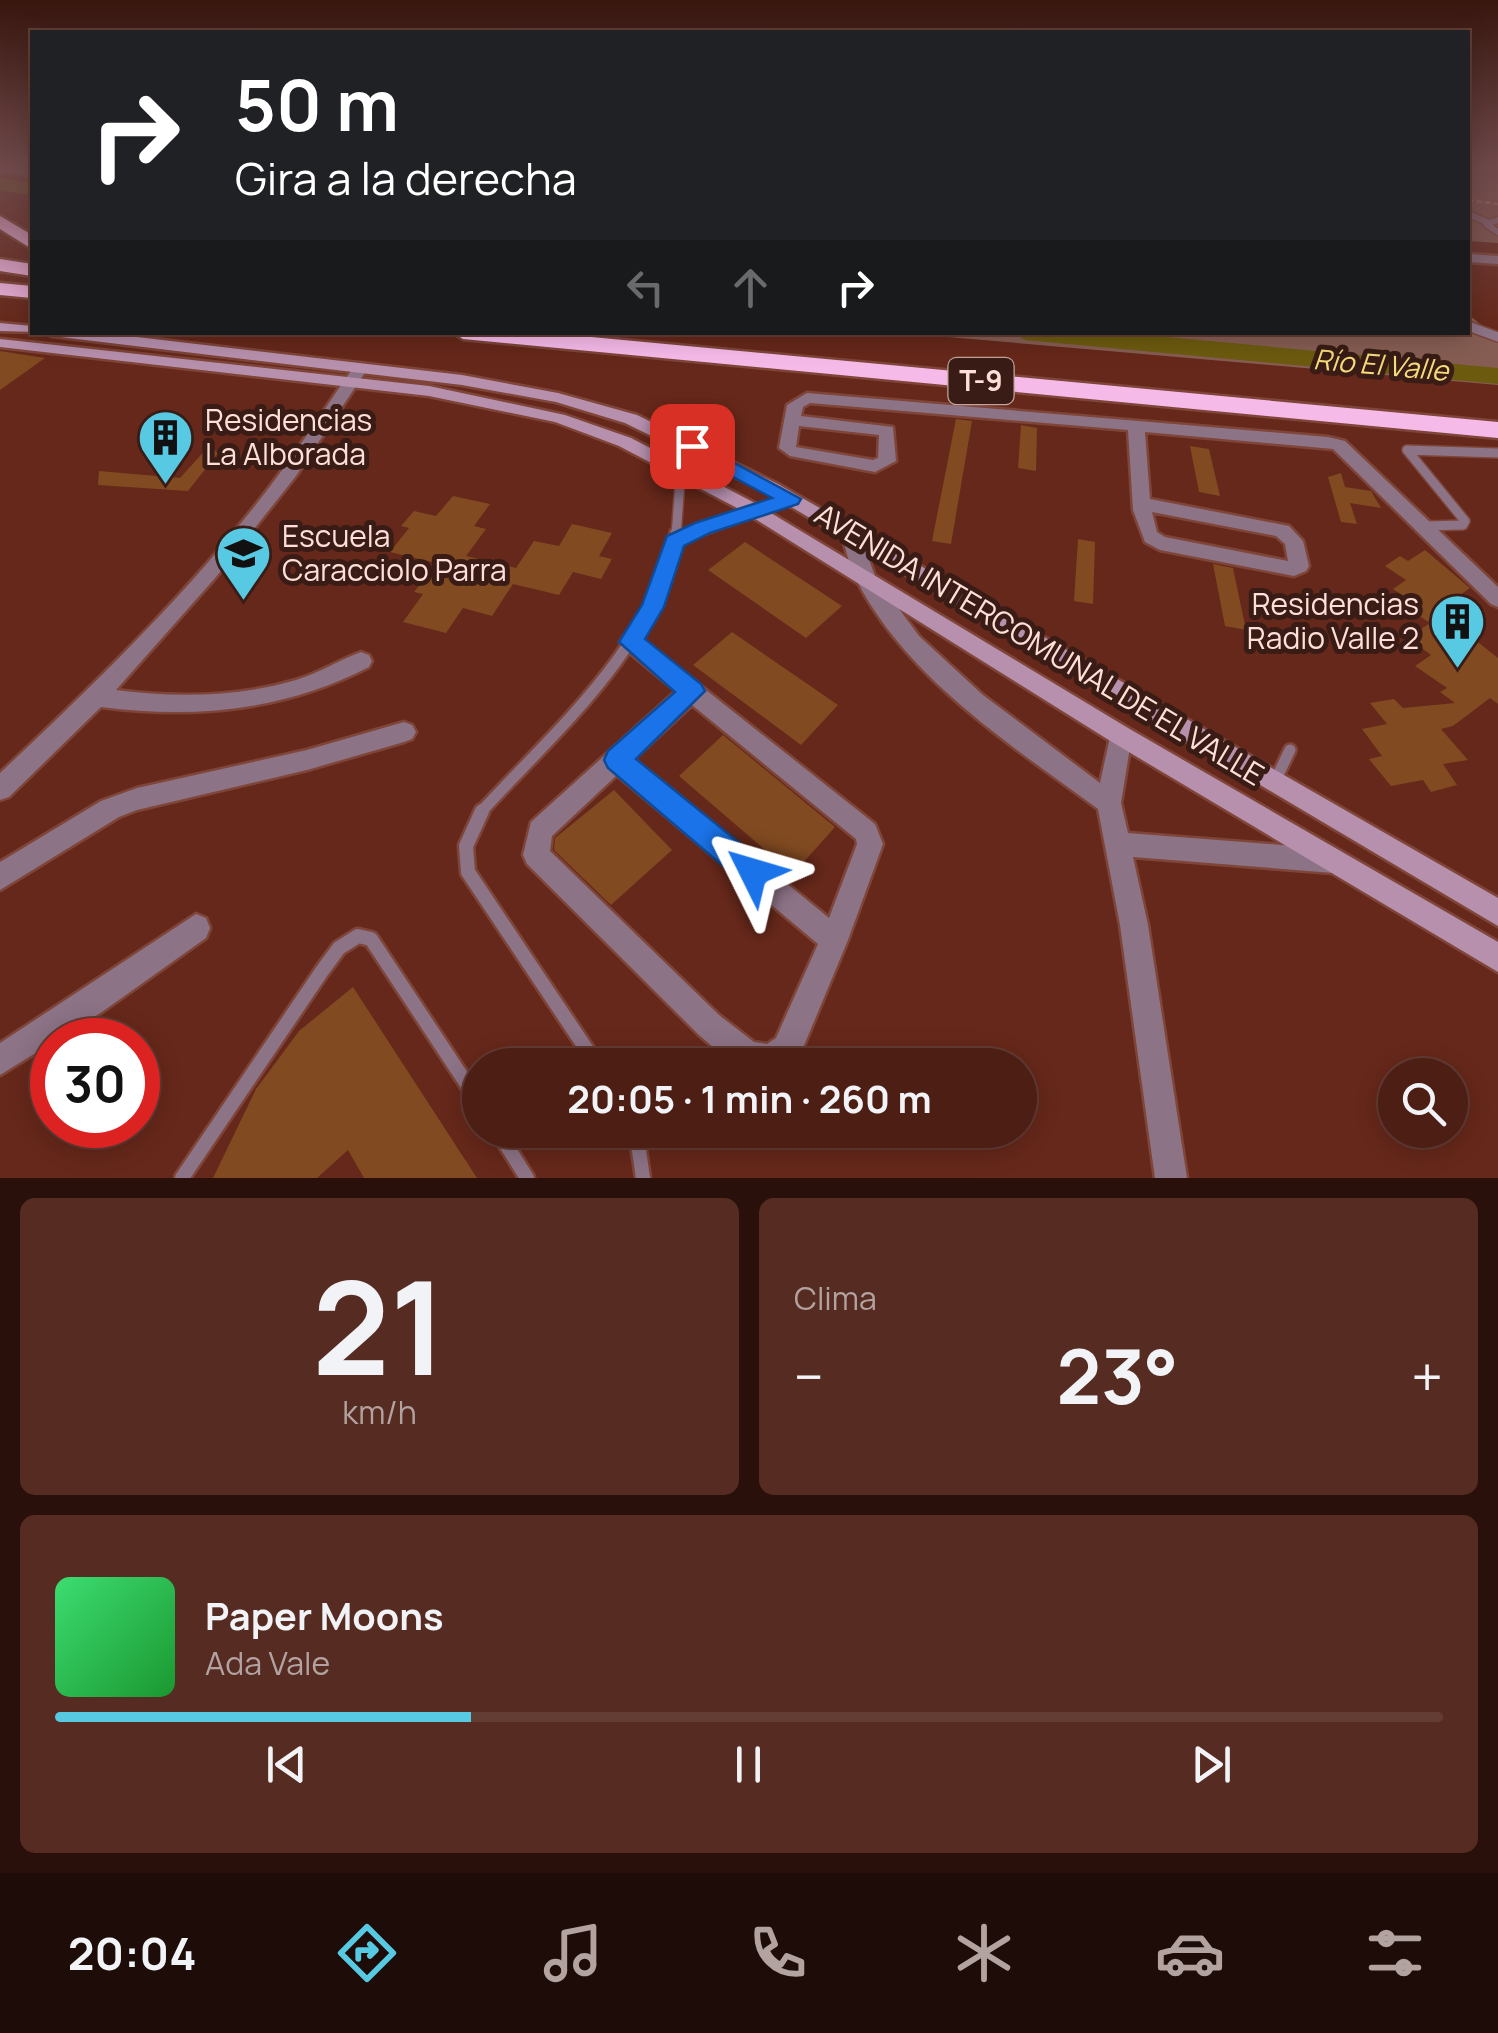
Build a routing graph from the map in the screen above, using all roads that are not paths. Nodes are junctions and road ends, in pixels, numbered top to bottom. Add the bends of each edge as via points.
1 (1480, 219) edge
2 (0, 220) edge
3 (1498, 220) edge
4 (1487, 222) junction
5 (1498, 232) edge
6 (30, 242) edge
7 (1470, 258) edge
8 (1498, 260) edge
9 (0, 265) edge
10 (30, 270) edge
11 (0, 289) edge
12 (30, 292) edge
13 (0, 326) edge
14 (1470, 327) edge
15 (30, 330) edge
16 (73, 335) edge
17 (496, 335) edge
18 (707, 335) edge
19 (1498, 337) edge
20 (0, 343) edge
21 (353, 376) junction
22 (887, 405) junction
23 (1498, 411) edge
24 (793, 420) junction
25 (1136, 426) junction
26 (1498, 430) edge
27 (887, 431) junction
28 (1498, 453) edge
29 (681, 468) junction
30 (791, 499) junction
31 (1144, 504) junction
32 (758, 512) junction
33 (1426, 526) junction
34 (852, 535) junction
35 (675, 542) junction
36 (865, 577) junction
37 (1498, 599) edge
38 (631, 642) junction
39 (361, 661) dead end
40 (692, 691) junction
41 (96, 698) junction
42 (404, 732) dead end
43 (1120, 735) junction
44 (1290, 750) dead end
45 (617, 760) junction
46 (1274, 782) junction
47 (0, 790) edge
48 (1109, 803) junction
49 (1118, 844) junction
50 (1335, 861) junction
51 (0, 877) edge
52 (1498, 912) edge
53 (196, 928) dead end
54 (834, 940) junction
55 (1497, 954) edge
56 (585, 1048) edge
57 (0, 1060) edge
58 (462, 1076) edge
59 (508, 1148) edge
60 (639, 1148) edge
61 (182, 1178) edge
62 (527, 1178) edge
63 (643, 1178) edge
64 (1172, 1178) edge

1 - 4 lane
2 - 6 highway
3 - 4 lane
4 - 5 lane
7 - 8 street
9 - 10 highway
11 - 12 highway
13 - 15 main road
14 - 19 lane
16 - 21 main road, AVENIDA INTERCOMUNAL DE EL VALLE
17 - 26 highway, T-9
18 - 23 highway, T-9
20 - 21 main road, AVENIDA INTERCOMUNAL DE EL VALLE
21 - 29 main road, AVENIDA INTERCOMUNAL DE EL VALLE via 515,407
21 - 30 main road, AVENIDA INTERCOMUNAL DE EL VALLE via 462,380 584,404 667,434
21 - 41 street via 279,486
22 - 24 street via 807,398 796,405
22 - 25 street
22 - 27 street
24 - 27 street
24 - 27 street via 790,452 876,466 886,461
25 - 31 street
25 - 33 street via 1340,446
28 - 33 lane via 1406,450 1465,521
29 - 32 main road, AVENIDA INTERCOMUNAL DE EL VALLE
29 - 35 lane
30 - 32 lane
30 - 34 main road, AVENIDA INTERCOMUNAL DE EL VALLE
31 - 31 street via 1148,532 1160,543 1299,566 1294,541 1282,531
32 - 35 lane
32 - 36 main road, AVENIDA INTERCOMUNAL DE EL VALLE
33 - 37 street
34 - 36 street
34 - 46 main road, AVENIDA INTERCOMUNAL DE EL VALLE
35 - 38 lane via 652,607
36 - 43 main road, AVENIDA INTERCOMUNAL DE EL VALLE
36 - 48 street via 894,622 994,718
38 - 40 street
38 - 56 lane via 478,815 466,846 468,872
39 - 41 street via 300,690 228,702
40 - 45 street
40 - 54 street via 866,832 867,859
41 - 47 street
42 - 51 street via 137,799
43 - 48 street
43 - 50 main road, AVENIDA INTERCOMUNAL DE EL VALLE
44 - 46 lane
45 - 54 street
45 - 54 street via 540,830 536,855 709,1025 748,1057 770,1059 787,1049
46 - 52 main road, AVENIDA INTERCOMUNAL DE EL VALLE
48 - 49 street
49 - 50 street
49 - 64 street
50 - 55 main road, AVENIDA INTERCOMUNAL DE EL VALLE
53 - 57 street
58 - 61 lane via 372,939 358,936 330,959
59 - 62 lane
60 - 63 lane

